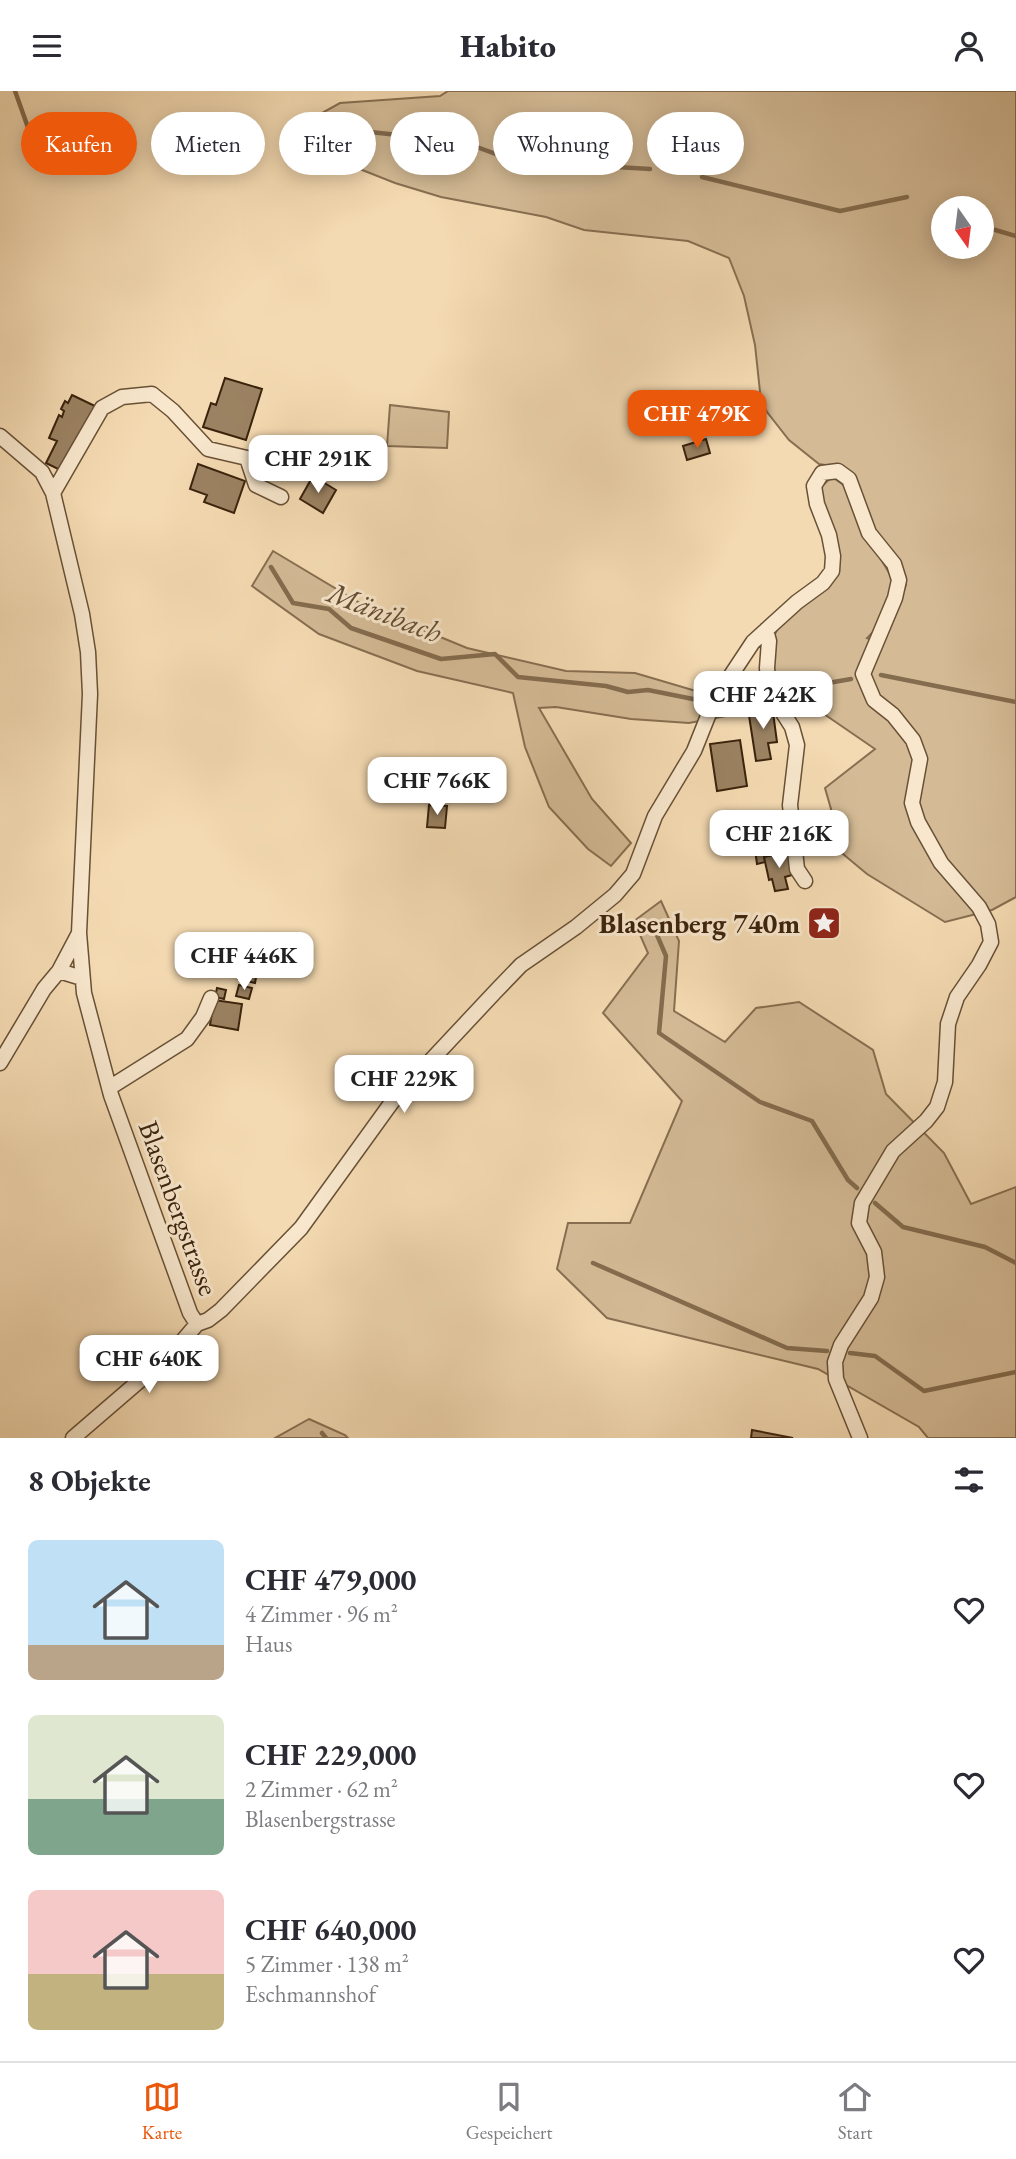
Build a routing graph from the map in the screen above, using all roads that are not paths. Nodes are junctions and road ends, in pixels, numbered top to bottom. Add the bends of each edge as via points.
1 (0, 436) edge
2 (53, 493) junction
3 (281, 497) dead end
4 (766, 630) junction
5 (805, 881) dead end
6 (79, 933) junction
7 (59, 971) junction
8 (82, 978) junction
9 (211, 998) dead end
10 (0, 1063) edge
11 (109, 1088) junction
12 (197, 1324) junction
13 (73, 1438) edge
14 (860, 1438) edge

1 - 2 street, Blasenbergstrasse via 42,472
2 - 3 street via 102,408 122,397 152,394 208,449 247,458 256,485
2 - 6 street, Blasenbergstrasse via 88,652
4 - 5 street via 769,691 792,727 797,745 790,805 797,869
4 - 12 street, Blasenbergstrasse via 714,701 694,751 655,816 633,874 596,911 521,965 392,1103 300,1228 222,1310
4 - 14 street, Blasenbergstrasse via 832,571 829,535 814,486 822,473 838,471 849,479 869,533 894,564 899,580 863,674 874,700 914,740 920,759 912,803 918,822 941,863 979,907 991,942 957,997 948,1024 945,1082 937,1107 893,1151 862,1203 859,1223 874,1252 877,1276 871,1298 835,1362 836,1379
6 - 7 street
6 - 8 street, Blasenbergstrasse
7 - 8 street
7 - 10 street
8 - 11 street, Blasenbergstrasse
9 - 11 street via 187,1039
11 - 12 street, Blasenbergstrasse
12 - 13 street via 174,1351

